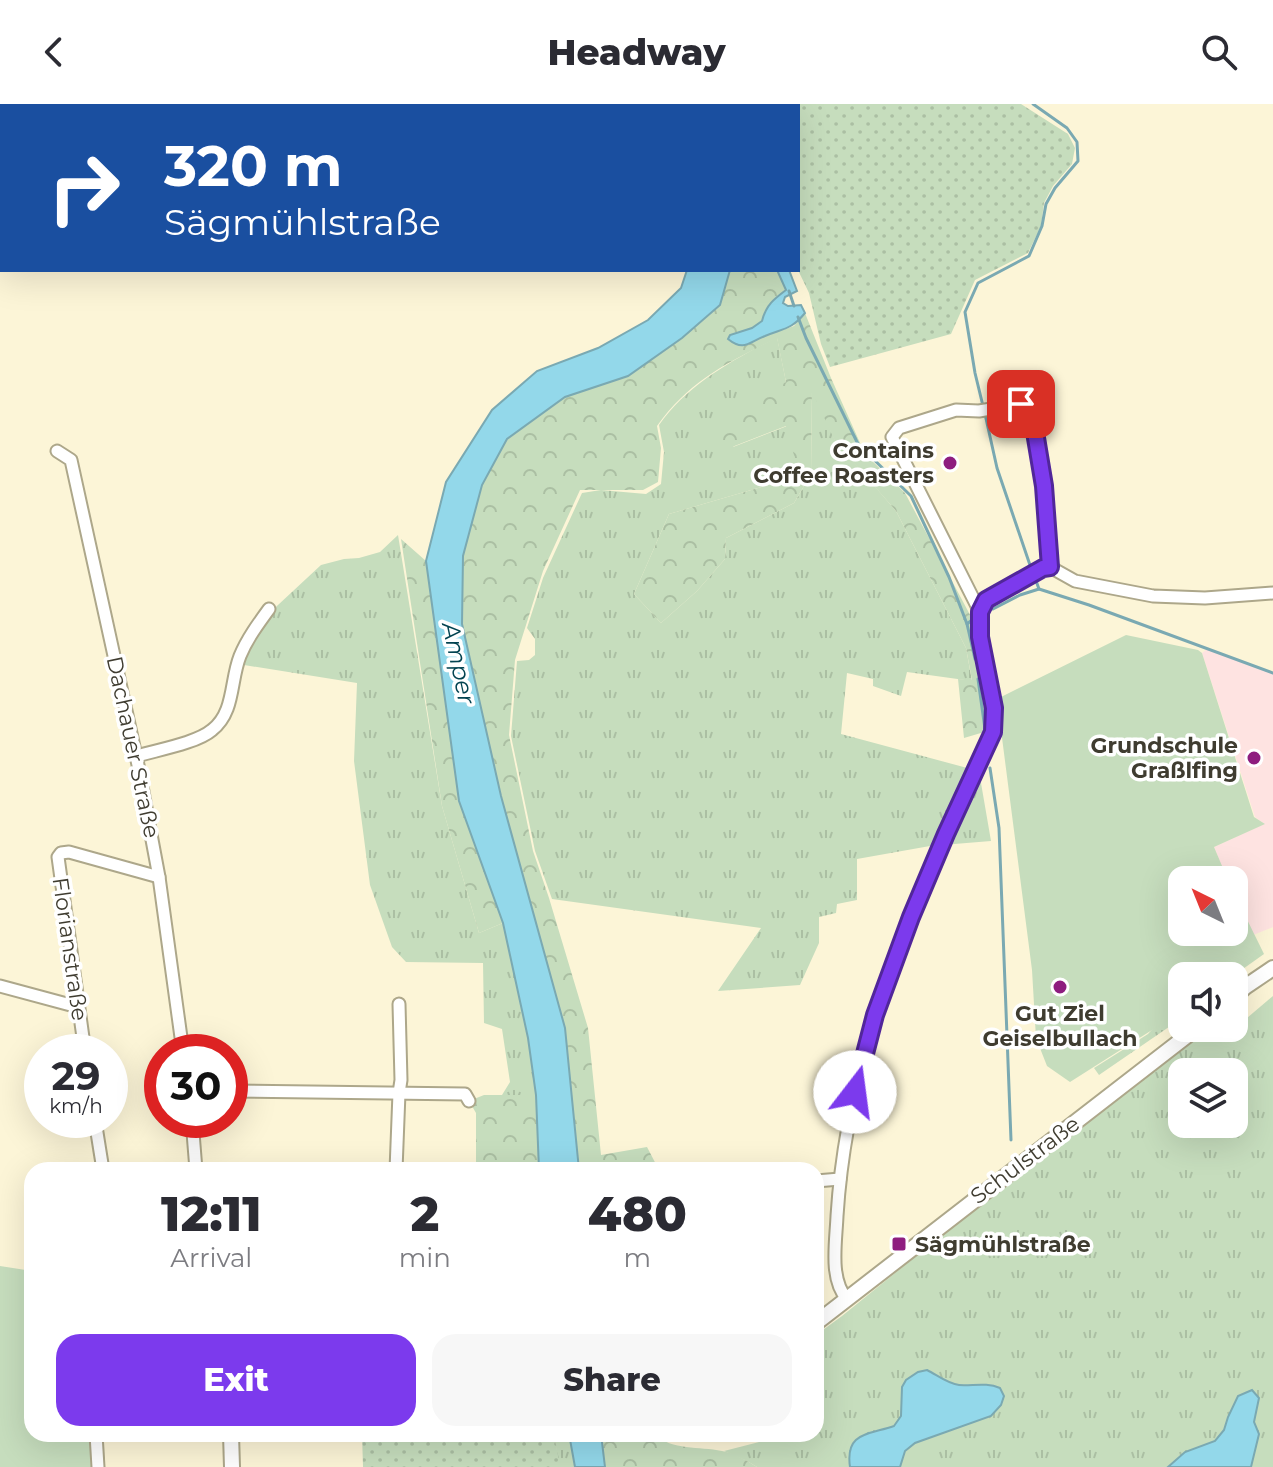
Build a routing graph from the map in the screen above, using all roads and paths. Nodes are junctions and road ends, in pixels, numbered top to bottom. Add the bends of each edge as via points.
1 (57, 451) dead end
2 (1046, 568) junction
3 (1273, 593) edge
4 (269, 609) dead end
5 (980, 612) junction
6 (137, 756) junction
7 (159, 877) junction
8 (1273, 968) edge
9 (1273, 979) edge
10 (1248, 985) edge
11 (0, 986) edge
12 (1248, 992) edge
13 (399, 1004) dead end
14 (78, 1007) junction
15 (82, 1034) edge
16 (181, 1034) edge
17 (1179, 1042) edge
18 (248, 1091) edge
19 (399, 1093) junction
20 (469, 1101) dead end
21 (98, 1138) edge
22 (193, 1138) edge
23 (102, 1162) edge
24 (195, 1162) edge
25 (396, 1162) edge
26 (840, 1179) junction
27 (824, 1180) edge
28 (847, 1299) junction
29 (824, 1317) edge
30 (96, 1442) edge
31 (231, 1442) edge
32 (98, 1467) edge
33 (232, 1467) edge

1 - 6 street, Dachauer Straße via 71,460
2 - 3 street via 1075,581 1153,596
2 - 5 street via 986,600
2 - 5 street via 1044,486 1032,414 1021,404 956,410 899,428 892,437
4 - 6 street via 248,639 227,713 213,730
5 - 26 street via 993,732 922,890 875,1015 852,1101
6 - 7 street, Dachauer Straße
7 - 14 street, Florianstraße via 69,852 58,857
7 - 16 street, Dachauer Straße
8 - 10 street
9 - 12 street
11 - 14 street
13 - 19 street
14 - 15 street, Florianstraße
17 - 28 street, Schulstraße
18 - 19 street
19 - 20 street via 465,1094
19 - 25 street
21 - 23 street
22 - 24 street
26 - 27 street
26 - 28 street via 837,1276
28 - 29 street, Schulstraße
30 - 32 street
31 - 33 street

